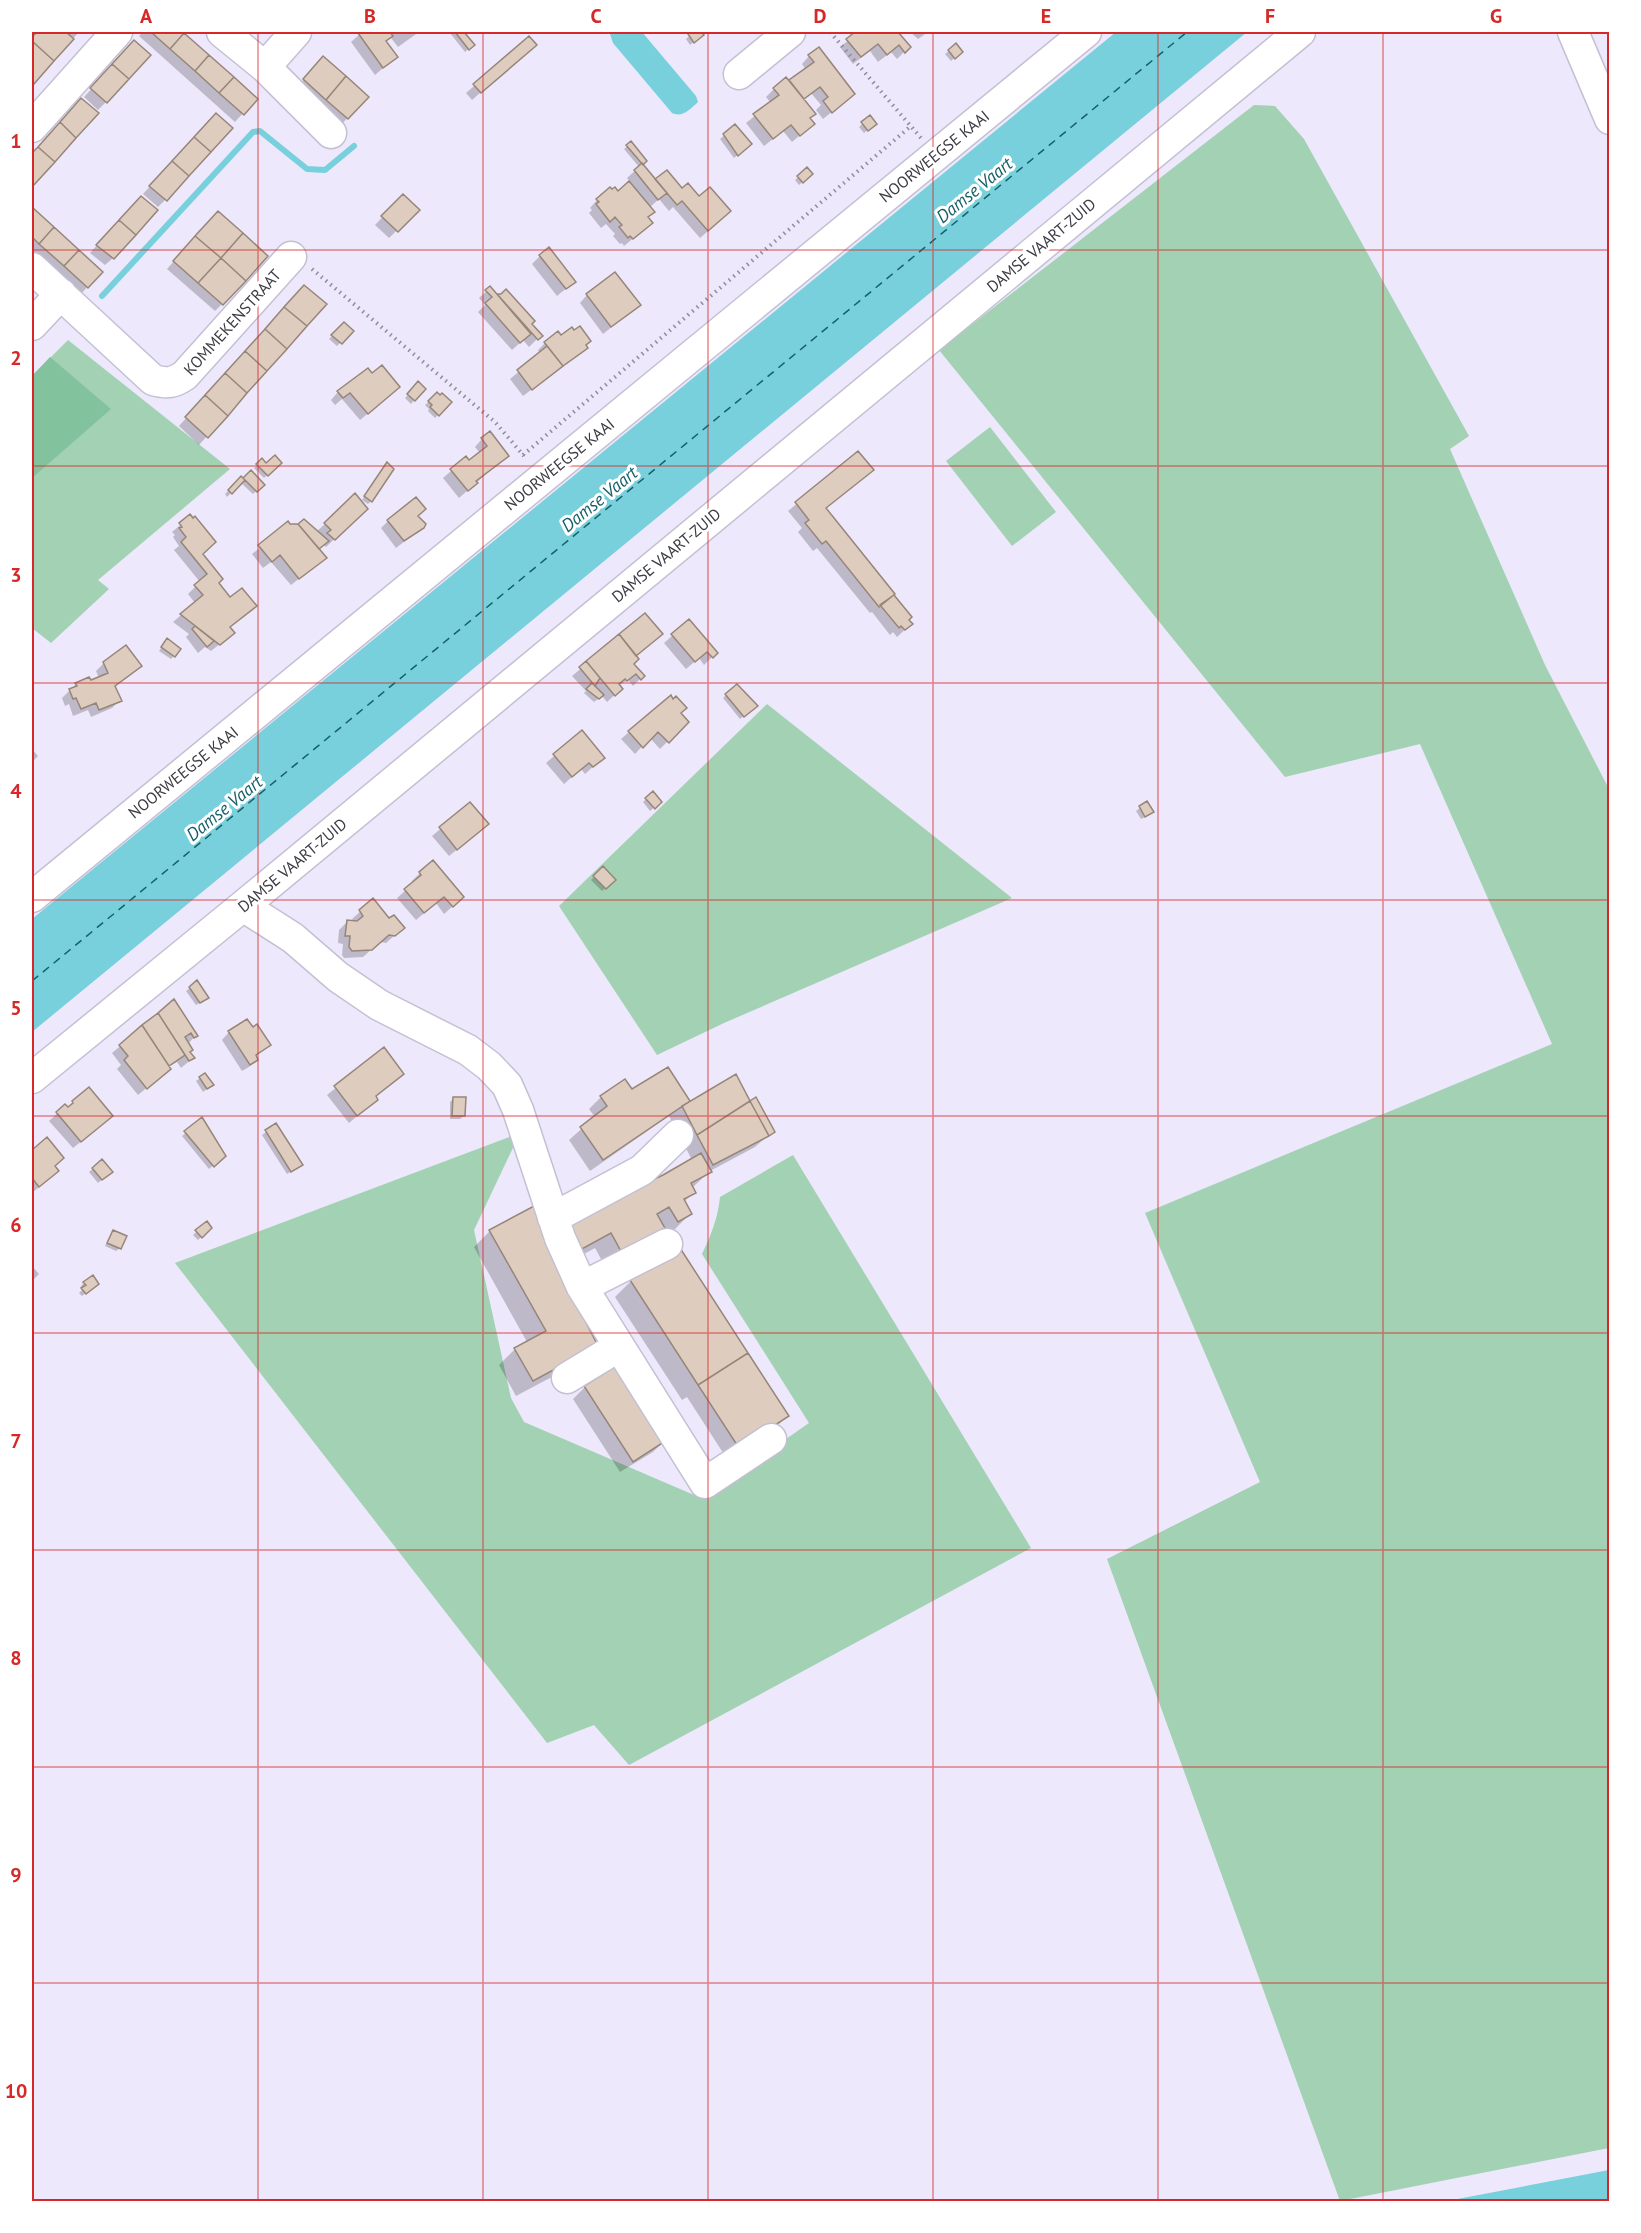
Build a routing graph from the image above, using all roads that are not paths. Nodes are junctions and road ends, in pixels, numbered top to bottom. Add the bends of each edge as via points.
1 (117, 32) edge
2 (222, 32) edge
3 (296, 32) edge
4 (790, 32) edge
5 (1086, 32) edge
6 (1300, 32) edge
7 (1573, 32) edge
8 (265, 67) junction
9 (739, 74) dead end
10 (1610, 119) edge
11 (32, 127) edge
12 (331, 133) dead end
13 (291, 257) road end
14 (32, 268) edge
15 (61, 294) junction
16 (32, 325) edge
17 (32, 897) edge
18 (243, 906) junction
19 (32, 1078) edge
20 (678, 1134) dead end
21 (553, 1218) junction
22 (667, 1244) dead end
23 (582, 1287) junction
24 (618, 1347) junction
25 (567, 1378) dead end
26 (771, 1439) dead end

1 - 11 street
2 - 8 street
3 - 8 street
4 - 9 street
5 - 17 street, NOORWEEGSE KAAI
6 - 18 street, DAMSE VAART-ZUID
7 - 10 street
8 - 12 street
13 - 15 street, KOMMEKENSTRAAT via 185,375 166,384 153,380
14 - 15 street, KOMMEKENSTRAAT
15 - 16 street
18 - 19 street, DAMSE VAART-ZUID
18 - 21 street via 293,938 338,977 379,1005 468,1050 489,1066 507,1085 518,1110
20 - 21 street via 642,1170
21 - 23 street
22 - 23 street
23 - 24 street
24 - 25 street
24 - 26 street via 705,1482

